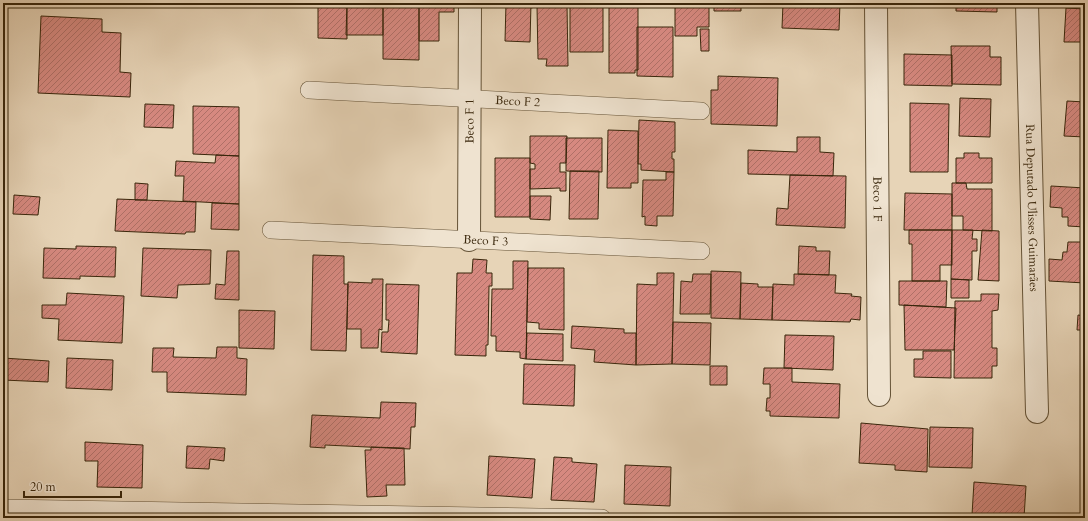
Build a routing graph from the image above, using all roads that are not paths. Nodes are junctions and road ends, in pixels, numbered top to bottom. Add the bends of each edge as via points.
1 (470, 3) edge
2 (876, 3) edge
3 (1027, 3) edge
4 (310, 90) dead end
5 (470, 99) junction
6 (701, 111) dead end
7 (271, 230) dead end
8 (469, 240) junction
9 (701, 252) dead end
10 (879, 395) dead end
11 (1037, 412) dead end
12 (3, 508) edge
13 (602, 518) edge

1 - 5 street, Beco F 1
2 - 10 street, Beco 1 F
3 - 11 street, Rua Deputado Ulisses Guimarães
4 - 5 lane, Beco F 2
5 - 6 lane, Beco F 2
5 - 8 street, Beco F 1
7 - 8 lane, Beco F 3
8 - 9 lane, Beco F 3
12 - 13 lane

